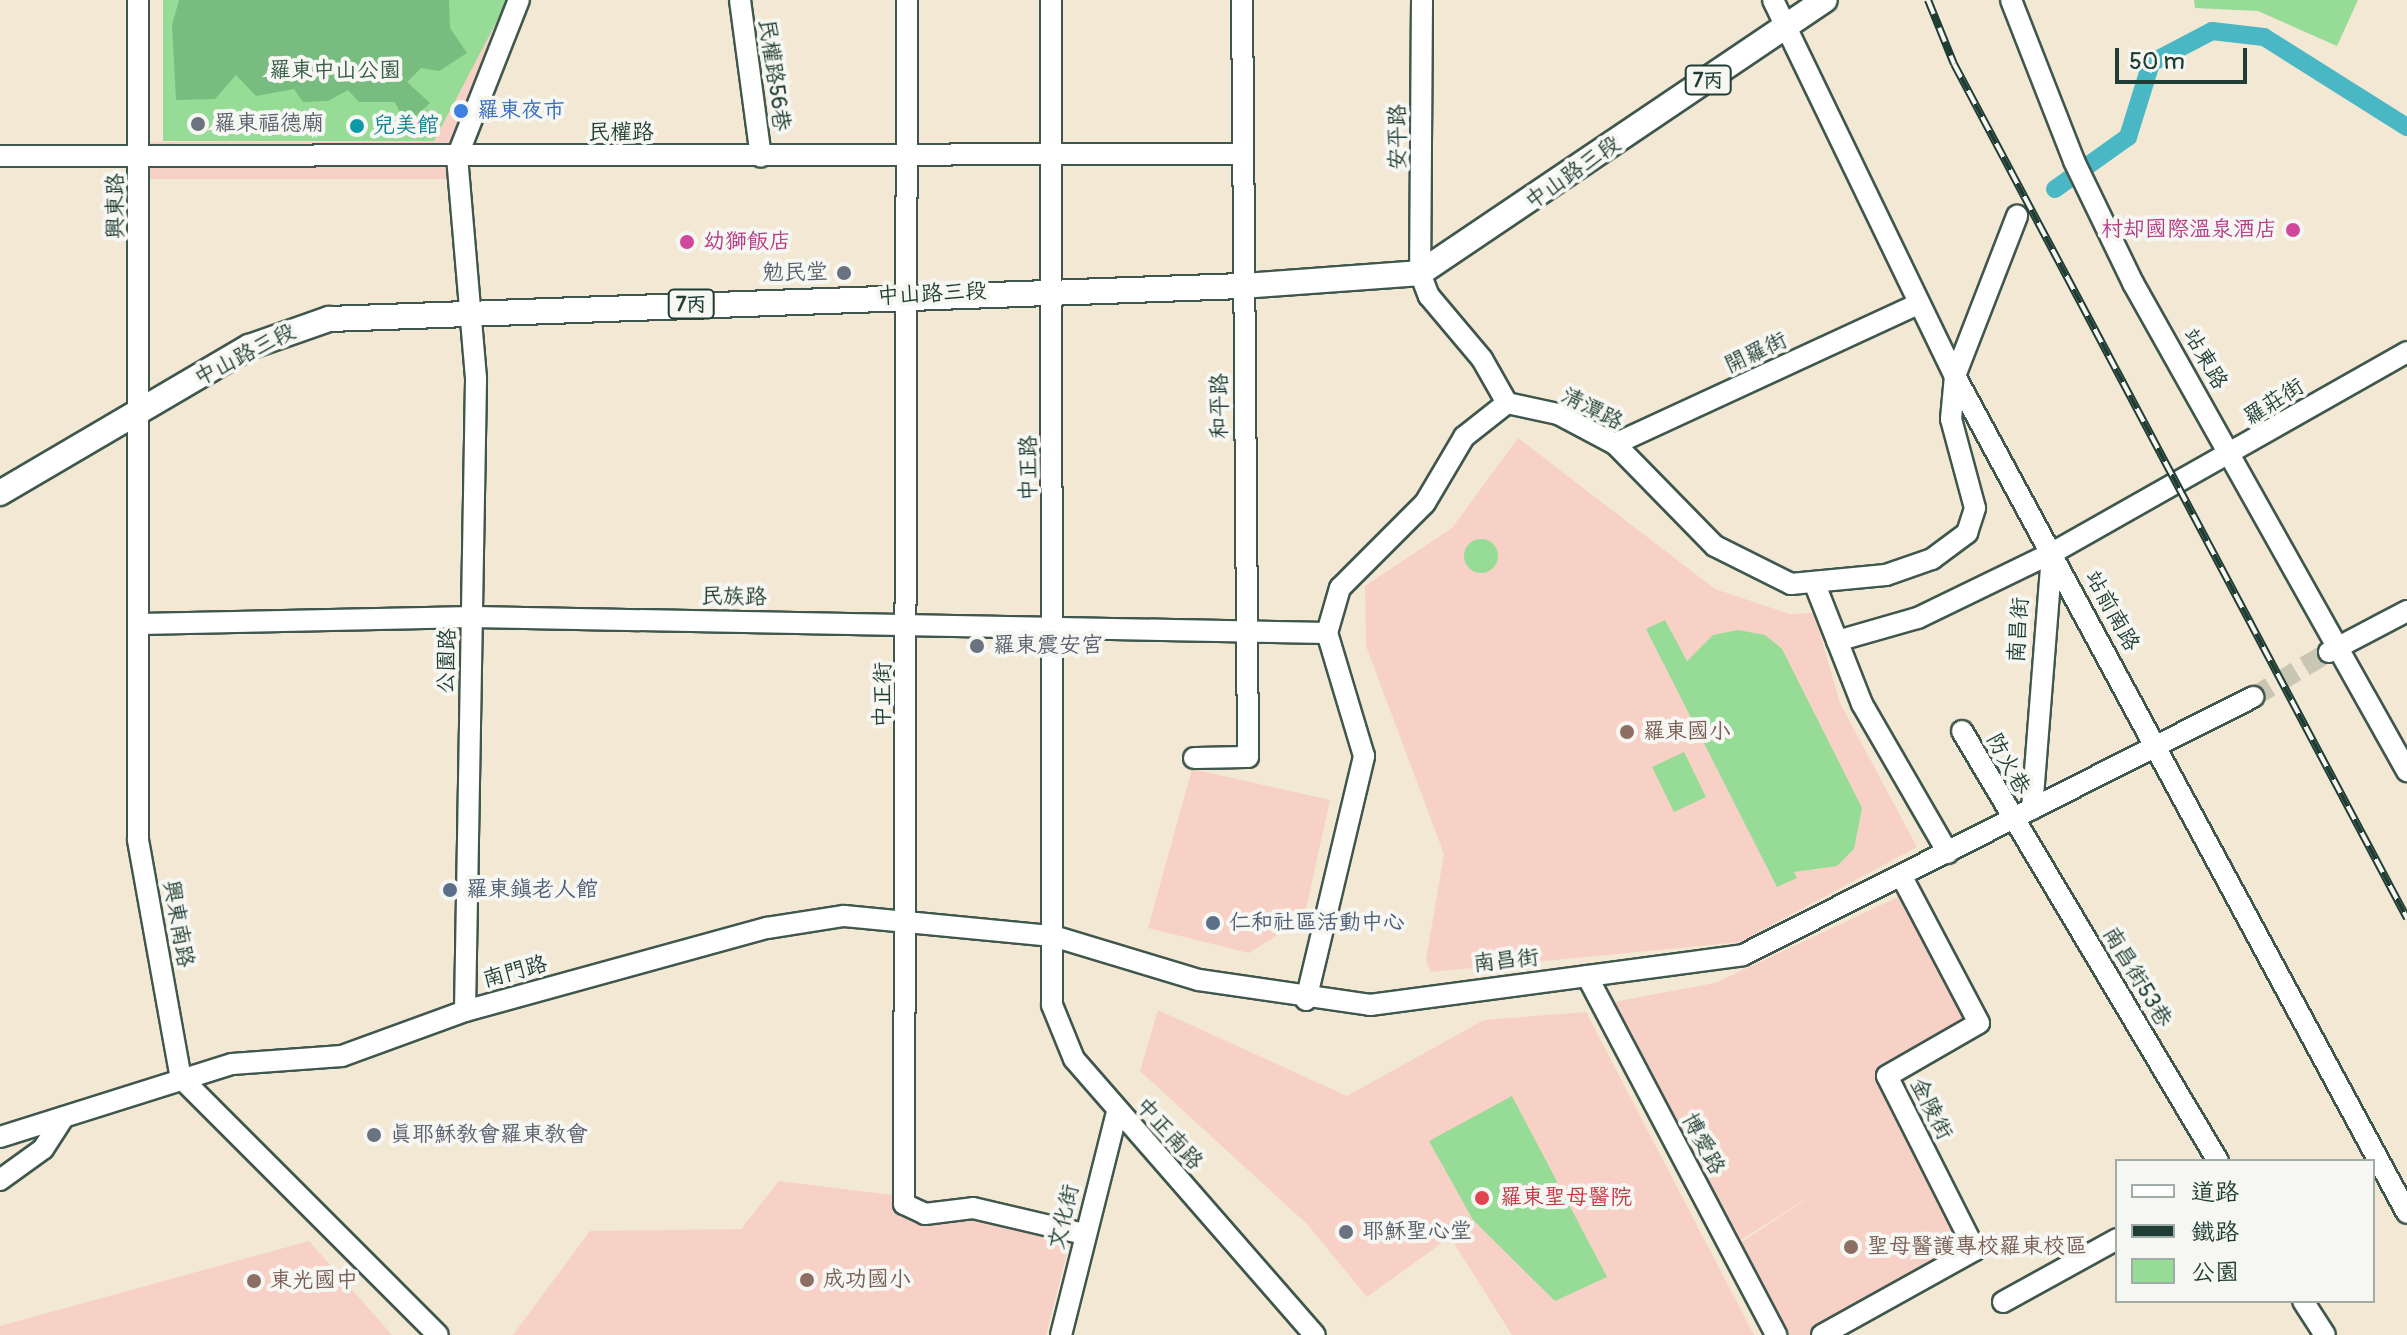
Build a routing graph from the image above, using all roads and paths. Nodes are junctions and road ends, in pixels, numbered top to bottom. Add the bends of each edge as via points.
1 (138, 0) edge
2 (519, 0) edge
3 (740, 0) edge
4 (907, 0) edge
5 (1051, 0) edge
6 (1242, 0) edge
7 (1422, 0) edge
8 (1773, 0) edge
9 (1824, 0) edge
10 (2011, 0) edge
11 (1782, 29) junction
12 (1051, 152) junction
13 (1241, 154) junction
14 (140, 155) junction
15 (0, 156) edge
16 (457, 157) junction
17 (761, 157) junction
18 (907, 157) junction
19 (2017, 216) dead end
20 (1420, 273) junction
21 (1243, 286) junction
22 (1051, 288) junction
23 (907, 296) junction
24 (1918, 304) junction
25 (475, 312) junction
26 (2407, 352) edge
27 (1955, 376) junction
28 (1507, 403) junction
29 (140, 413) junction
30 (1615, 444) junction
31 (2233, 456) junction
32 (2167, 491) joint
33 (0, 493) edge
34 (2052, 553) junction
35 (1816, 587) junction
36 (2407, 611) edge
37 (473, 617) junction
38 (140, 624) junction
39 (908, 625) junction
40 (1054, 625) junction
41 (1245, 633) junction
42 (1327, 633) junction
43 (1837, 641) junction
44 (2333, 649) junction
45 (2253, 697) tunnel mouth
46 (1962, 731) dead end
47 (2162, 748) junction
48 (1194, 758) dead end
49 (2407, 771) edge
50 (2032, 809) junction
51 (2011, 820) junction
52 (1948, 853) junction
53 (1902, 877) junction
54 (903, 918) junction
55 (1053, 936) junction
56 (1587, 976) junction
57 (1306, 1000) junction
58 (465, 1011) junction
59 (181, 1078) junction
60 (1117, 1112) junction
61 (64, 1117) junction
62 (0, 1137) edge
63 (2217, 1159) edge
64 (0, 1180) edge
65 (2407, 1213) edge
66 (1084, 1234) junction
67 (2115, 1240) edge
68 (2003, 1302) dead end
69 (2304, 1303) edge
70 (438, 1335) edge
71 (1061, 1335) edge
72 (1315, 1335) edge
73 (1776, 1335) edge
74 (1822, 1335) edge
75 (2325, 1335) edge

1 - 14 street, 興東路
2 - 16 street
3 - 17 street, 民權路56巷
4 - 18 street, 中正街
5 - 12 street, 中正路
6 - 13 street, 和平路
7 - 20 street, 安平路
8 - 11 street, 站前南路
9 - 11 main road, 中山路三段 / 7丙
10 - 31 street, 站東路 via 2074,161 2133,283
11 - 20 main road, 中山路三段 / 7丙
11 - 24 street, 站前南路
12 - 13 street, 民權路
12 - 18 street, 民權路
12 - 22 street, 中正路
13 - 21 street, 和平路
14 - 15 street, 民權路
14 - 16 street, 民權路
14 - 29 street, 興東路
16 - 17 street, 民權路
16 - 25 street, 公園路
17 - 18 street, 民權路
18 - 23 street, 中正街
19 - 27 street
20 - 21 main road, 中山路三段 / 7丙
20 - 28 street via 1429,296 1482,359
21 - 22 main road, 中山路三段 / 7丙
21 - 41 street, 和平路
22 - 23 main road, 中山路三段 / 7丙
22 - 40 street, 中正路
23 - 25 main road, 中山路三段 / 7丙
23 - 39 street, 中正街
24 - 27 street, 站前南路
24 - 30 street, 開羅街
25 - 29 main road, 中山路三段 / 7丙 via 305,324 249,347
25 - 37 street, 公園路
26 - 31 street, 羅莊街
27 - 34 street, 站前南路
27 - 35 street via 1951,419 1975,508 1967,533 1932,559
28 - 30 street, 清潭路 via 1558,414
28 - 42 street via 1464,437 1425,503 1340,588
29 - 33 main road, 中山路三段 / 7丙
29 - 38 street, 興東南路
30 - 35 street, 清潭路 via 1737,562
31 - 32 street, 羅莊街
31 - 44 street, 站東路
32 - 34 street, 南昌街
34 - 43 street, 南昌街 via 1918,618
34 - 47 street, 站前南路
34 - 50 street, 南昌街
35 - 43 street
36 - 44 street
37 - 38 street, 民族路
37 - 39 street, 民族路
37 - 58 street, 公園路
38 - 59 street, 興東南路 via 138,840
39 - 40 street, 民族路
39 - 54 street, 中正街
40 - 41 street, 民族路
40 - 55 street, 中正路
41 - 42 street, 民族路
41 - 48 street, 和平路 via 1248,757
42 - 57 street via 1364,756
43 - 52 street via 1862,704
44 - 49 street, 站東路
45 - 47 street
46 - 51 street, 防火巷
47 - 50 street
47 - 65 street, 站前南路
50 - 51 street, 南昌街
51 - 52 street, 南昌街
51 - 63 street, 南昌街53巷
52 - 53 street, 南昌街
53 - 56 street, 南昌街 via 1743,955
53 - 74 street, 金陵街 via 1979,1023 1887,1076 1975,1250
54 - 55 street, 南門路
54 - 58 street, 南門路 via 844,916 778,926
54 - 66 street, 中正街 via 904,1204 925,1214 973,1208
55 - 57 street, 南昌街 via 1199,980
55 - 60 street, 中正南路 via 1057,1028
56 - 57 street, 南昌街 via 1370,1005
56 - 73 street, 博愛路
58 - 59 street, 南門路 via 342,1056 232,1064
59 - 61 street, 南門路
59 - 70 street
60 - 66 street, 文化街
60 - 72 street, 中正南路
61 - 62 street, 南門路
61 - 64 street via 43,1149
66 - 71 street, 文化街
67 - 68 street
69 - 75 street

